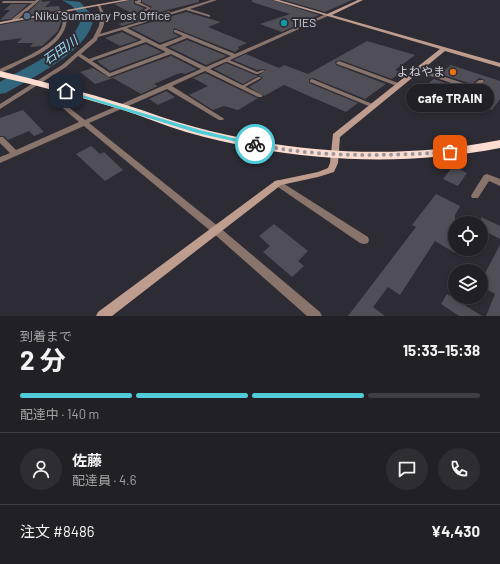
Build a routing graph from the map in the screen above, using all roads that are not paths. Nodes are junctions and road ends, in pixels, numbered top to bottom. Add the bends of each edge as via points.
1 (128, 0) edge
2 (138, 0) edge
3 (215, 0) edge
4 (277, 0) edge
5 (361, 0) edge
6 (37, 1) edge
7 (3, 2) dead end
8 (98, 4) edge
9 (187, 9) junction
10 (65, 11) junction
11 (169, 12) dead end
12 (328, 15) junction
13 (208, 16) dead end
14 (14, 20) junction
15 (0, 23) edge
16 (122, 28) junction
17 (176, 31) dead end
18 (98, 36) junction
19 (187, 36) junction
20 (147, 40) junction
21 (160, 47) junction
22 (444, 49) junction
23 (171, 52) junction
24 (78, 54) junction
25 (235, 56) junction
26 (226, 60) junction
27 (88, 61) junction
28 (339, 63) dead end
29 (500, 65) edge
30 (206, 69) junction
31 (418, 70) junction
32 (0, 71) edge
33 (263, 71) dead end
34 (0, 74) edge
35 (258, 78) dead end
36 (312, 81) dead end
37 (481, 81) dead end
38 (38, 83) junction
39 (399, 85) junction
40 (167, 86) junction
41 (242, 87) junction
42 (474, 89) junction
43 (260, 96) dead end
44 (467, 96) dead end
45 (60, 102) dead end
46 (121, 106) junction
47 (373, 106) junction
48 (0, 107) edge
49 (221, 119) dead end
50 (82, 122) junction
51 (0, 139) edge
52 (500, 144) edge
53 (15, 153) junction
54 (334, 154) junction
55 (0, 160) edge
56 (278, 183) junction
57 (500, 183) edge
58 (476, 196) dead end
59 (216, 230) junction
60 (364, 240) dead end
61 (102, 316) edge
62 (316, 316) edge

1 - 8 street
2 - 11 lane via 140,1 136,2 150,8 138,14 148,18
3 - 9 street
4 - 12 street
5 - 12 street
6 - 7 lane
6 - 14 street
8 - 10 street
8 - 18 street via 103,14
9 - 13 street
9 - 16 street
10 - 14 street
10 - 32 street via 63,29 56,40 38,53
12 - 22 street
12 - 25 street
14 - 15 street
16 - 18 street
16 - 20 street
17 - 19 street
18 - 24 street
19 - 21 street
19 - 25 street
20 - 21 street
20 - 27 street
21 - 23 street
22 - 29 street
22 - 31 street
23 - 27 street via 110,75
23 - 30 street
24 - 27 street
24 - 38 street
25 - 26 street
26 - 30 street
26 - 33 lane via 257,73
28 - 39 street
30 - 40 street
30 - 41 street
31 - 39 street
31 - 42 street
34 - 38 highway
35 - 41 lane
36 - 47 street
37 - 42 street
38 - 46 highway
38 - 48 street
39 - 47 street
40 - 46 street
40 - 49 street
41 - 43 street
42 - 44 street
45 - 50 street
46 - 50 street
46 - 54 highway via 213,135 262,146
47 - 54 street via 336,136
50 - 53 street
50 - 59 street
51 - 53 street
52 - 54 highway via 450,152 402,155
53 - 55 street
54 - 56 street via 331,170
56 - 59 street
56 - 60 street
57 - 58 street via 487,178
59 - 61 street
59 - 62 street

